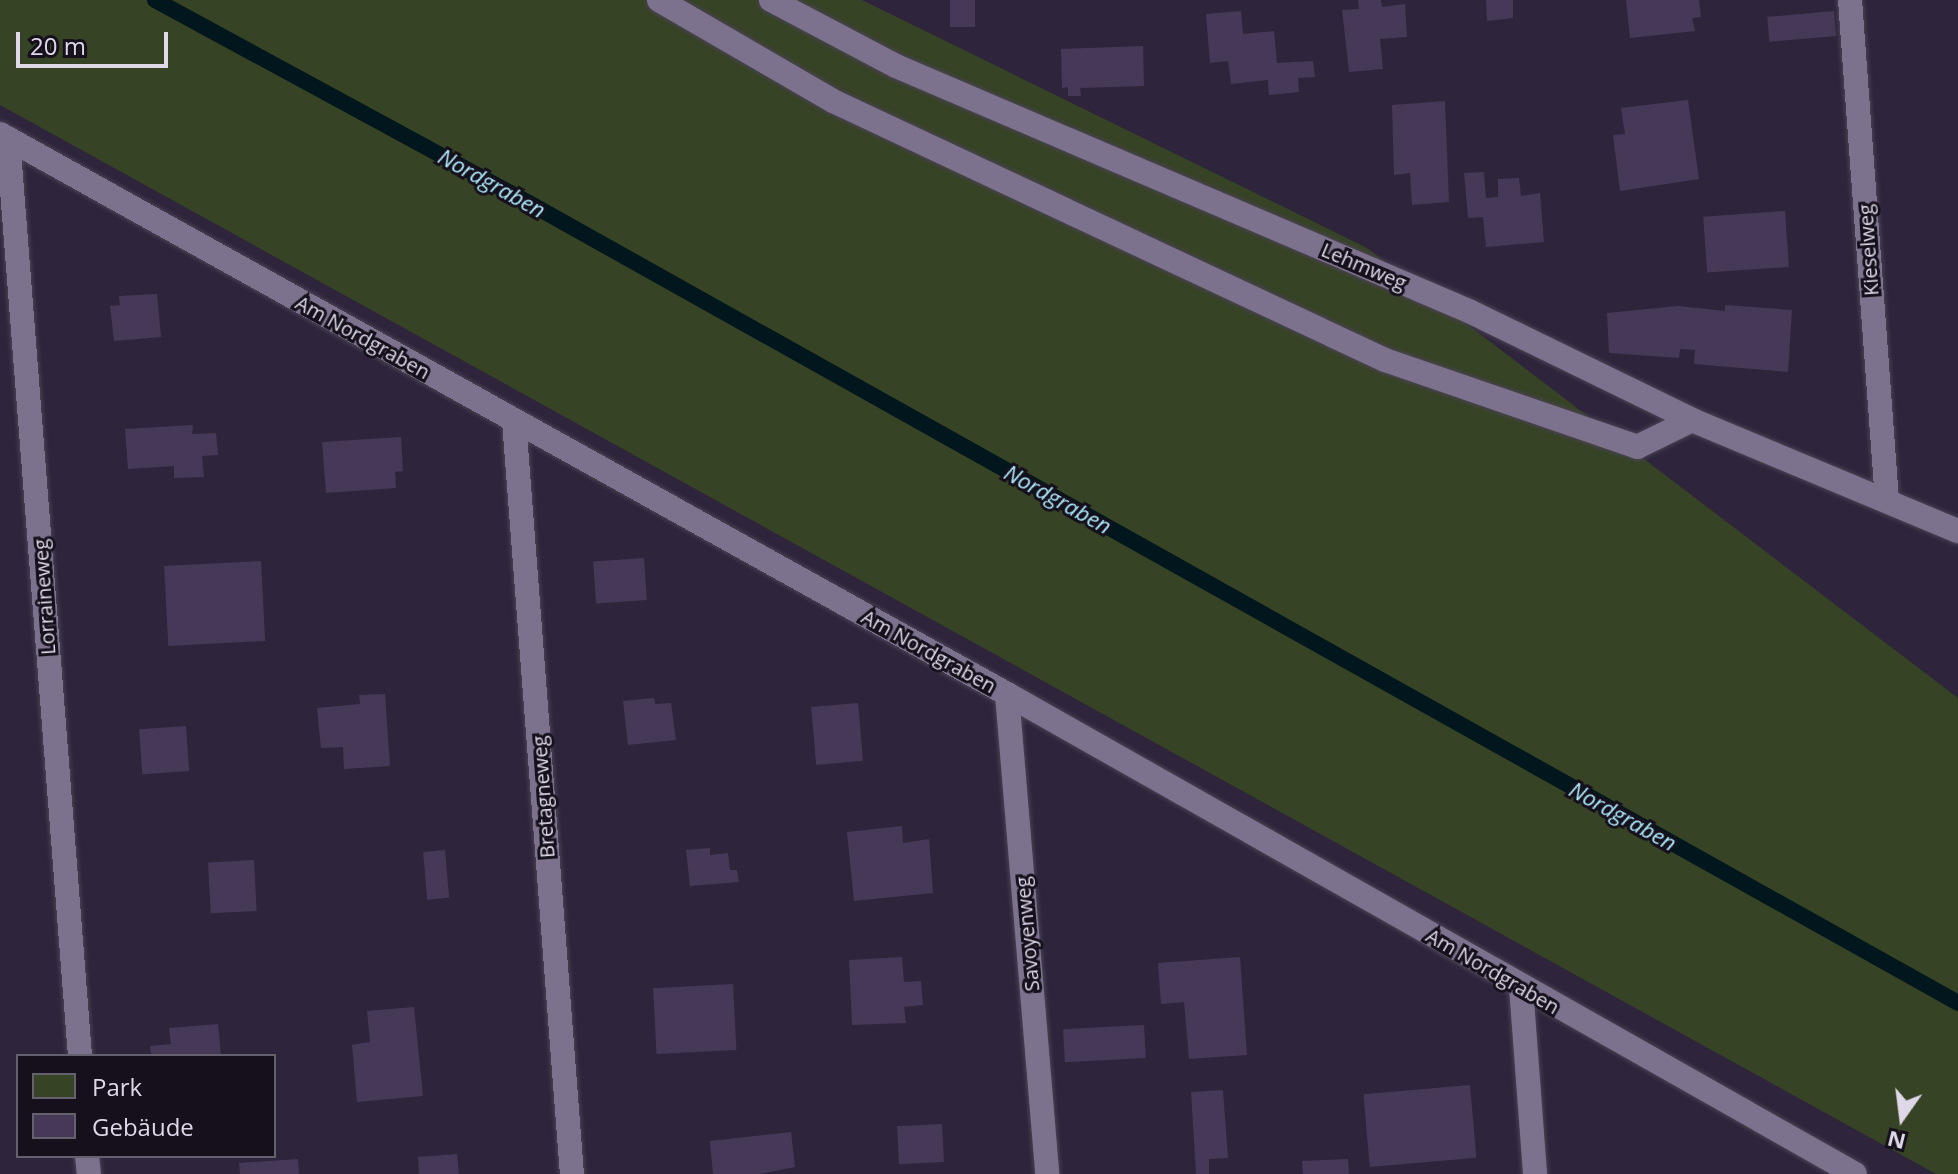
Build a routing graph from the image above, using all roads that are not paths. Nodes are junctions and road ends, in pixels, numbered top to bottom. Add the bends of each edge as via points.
1 (659, 0) edge
2 (771, 0) edge
3 (1850, 0) edge
4 (4, 136) edge
5 (1692, 420) junction
6 (514, 421) junction
7 (1887, 500) junction
8 (1958, 531) edge
9 (1007, 694) junction
10 (1521, 987) junction
11 (80, 1054) edge
12 (572, 1174) edge
13 (1047, 1174) edge
14 (1535, 1174) edge
15 (1855, 1174) edge

1 - 5 lane via 833,101 1385,360 1637,447
2 - 5 lane, Lehmweg via 896,66 1471,312
3 - 7 lane, Kieselweg
4 - 6 lane, Am Nordgraben
4 - 11 lane, Lorraineweg
5 - 7 lane, Lehmweg
6 - 9 lane, Am Nordgraben
6 - 12 lane, Bretagneweg
7 - 8 lane, Lehmweg
9 - 10 lane, Am Nordgraben
9 - 13 lane, Savoyenweg
10 - 14 lane
10 - 15 lane, Am Nordgraben

